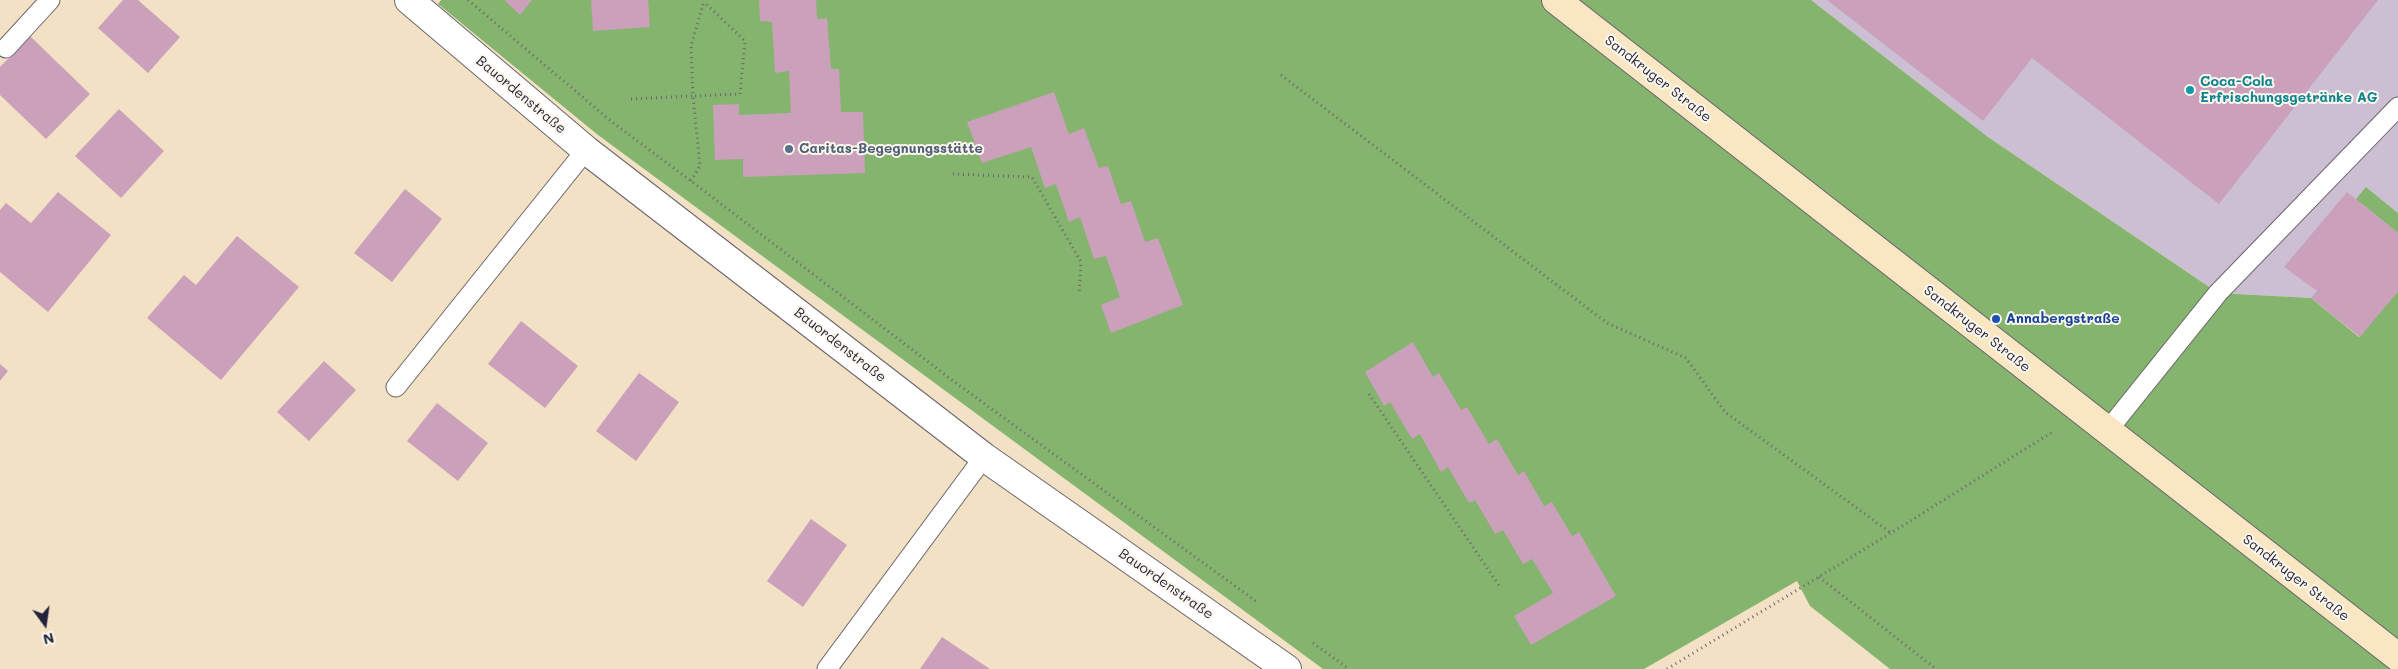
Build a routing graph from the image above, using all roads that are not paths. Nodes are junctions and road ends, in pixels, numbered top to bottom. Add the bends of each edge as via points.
1 (50, 0) edge
2 (408, 0) edge
3 (1556, 0) edge
4 (6, 48) dead end
5 (2398, 106) edge
6 (586, 150) junction
7 (396, 388) dead end
8 (2108, 430) junction
9 (984, 457) junction
10 (2398, 657) edge
11 (827, 669) edge
12 (1287, 669) edge

1 - 4 lane
2 - 6 street, Bauordenstraße
3 - 8 street, Sandkruger Straße
5 - 8 lane via 2218,294
6 - 7 lane
6 - 9 street, Bauordenstraße
8 - 10 street, Sandkruger Straße
9 - 11 lane
9 - 12 street, Bauordenstraße

